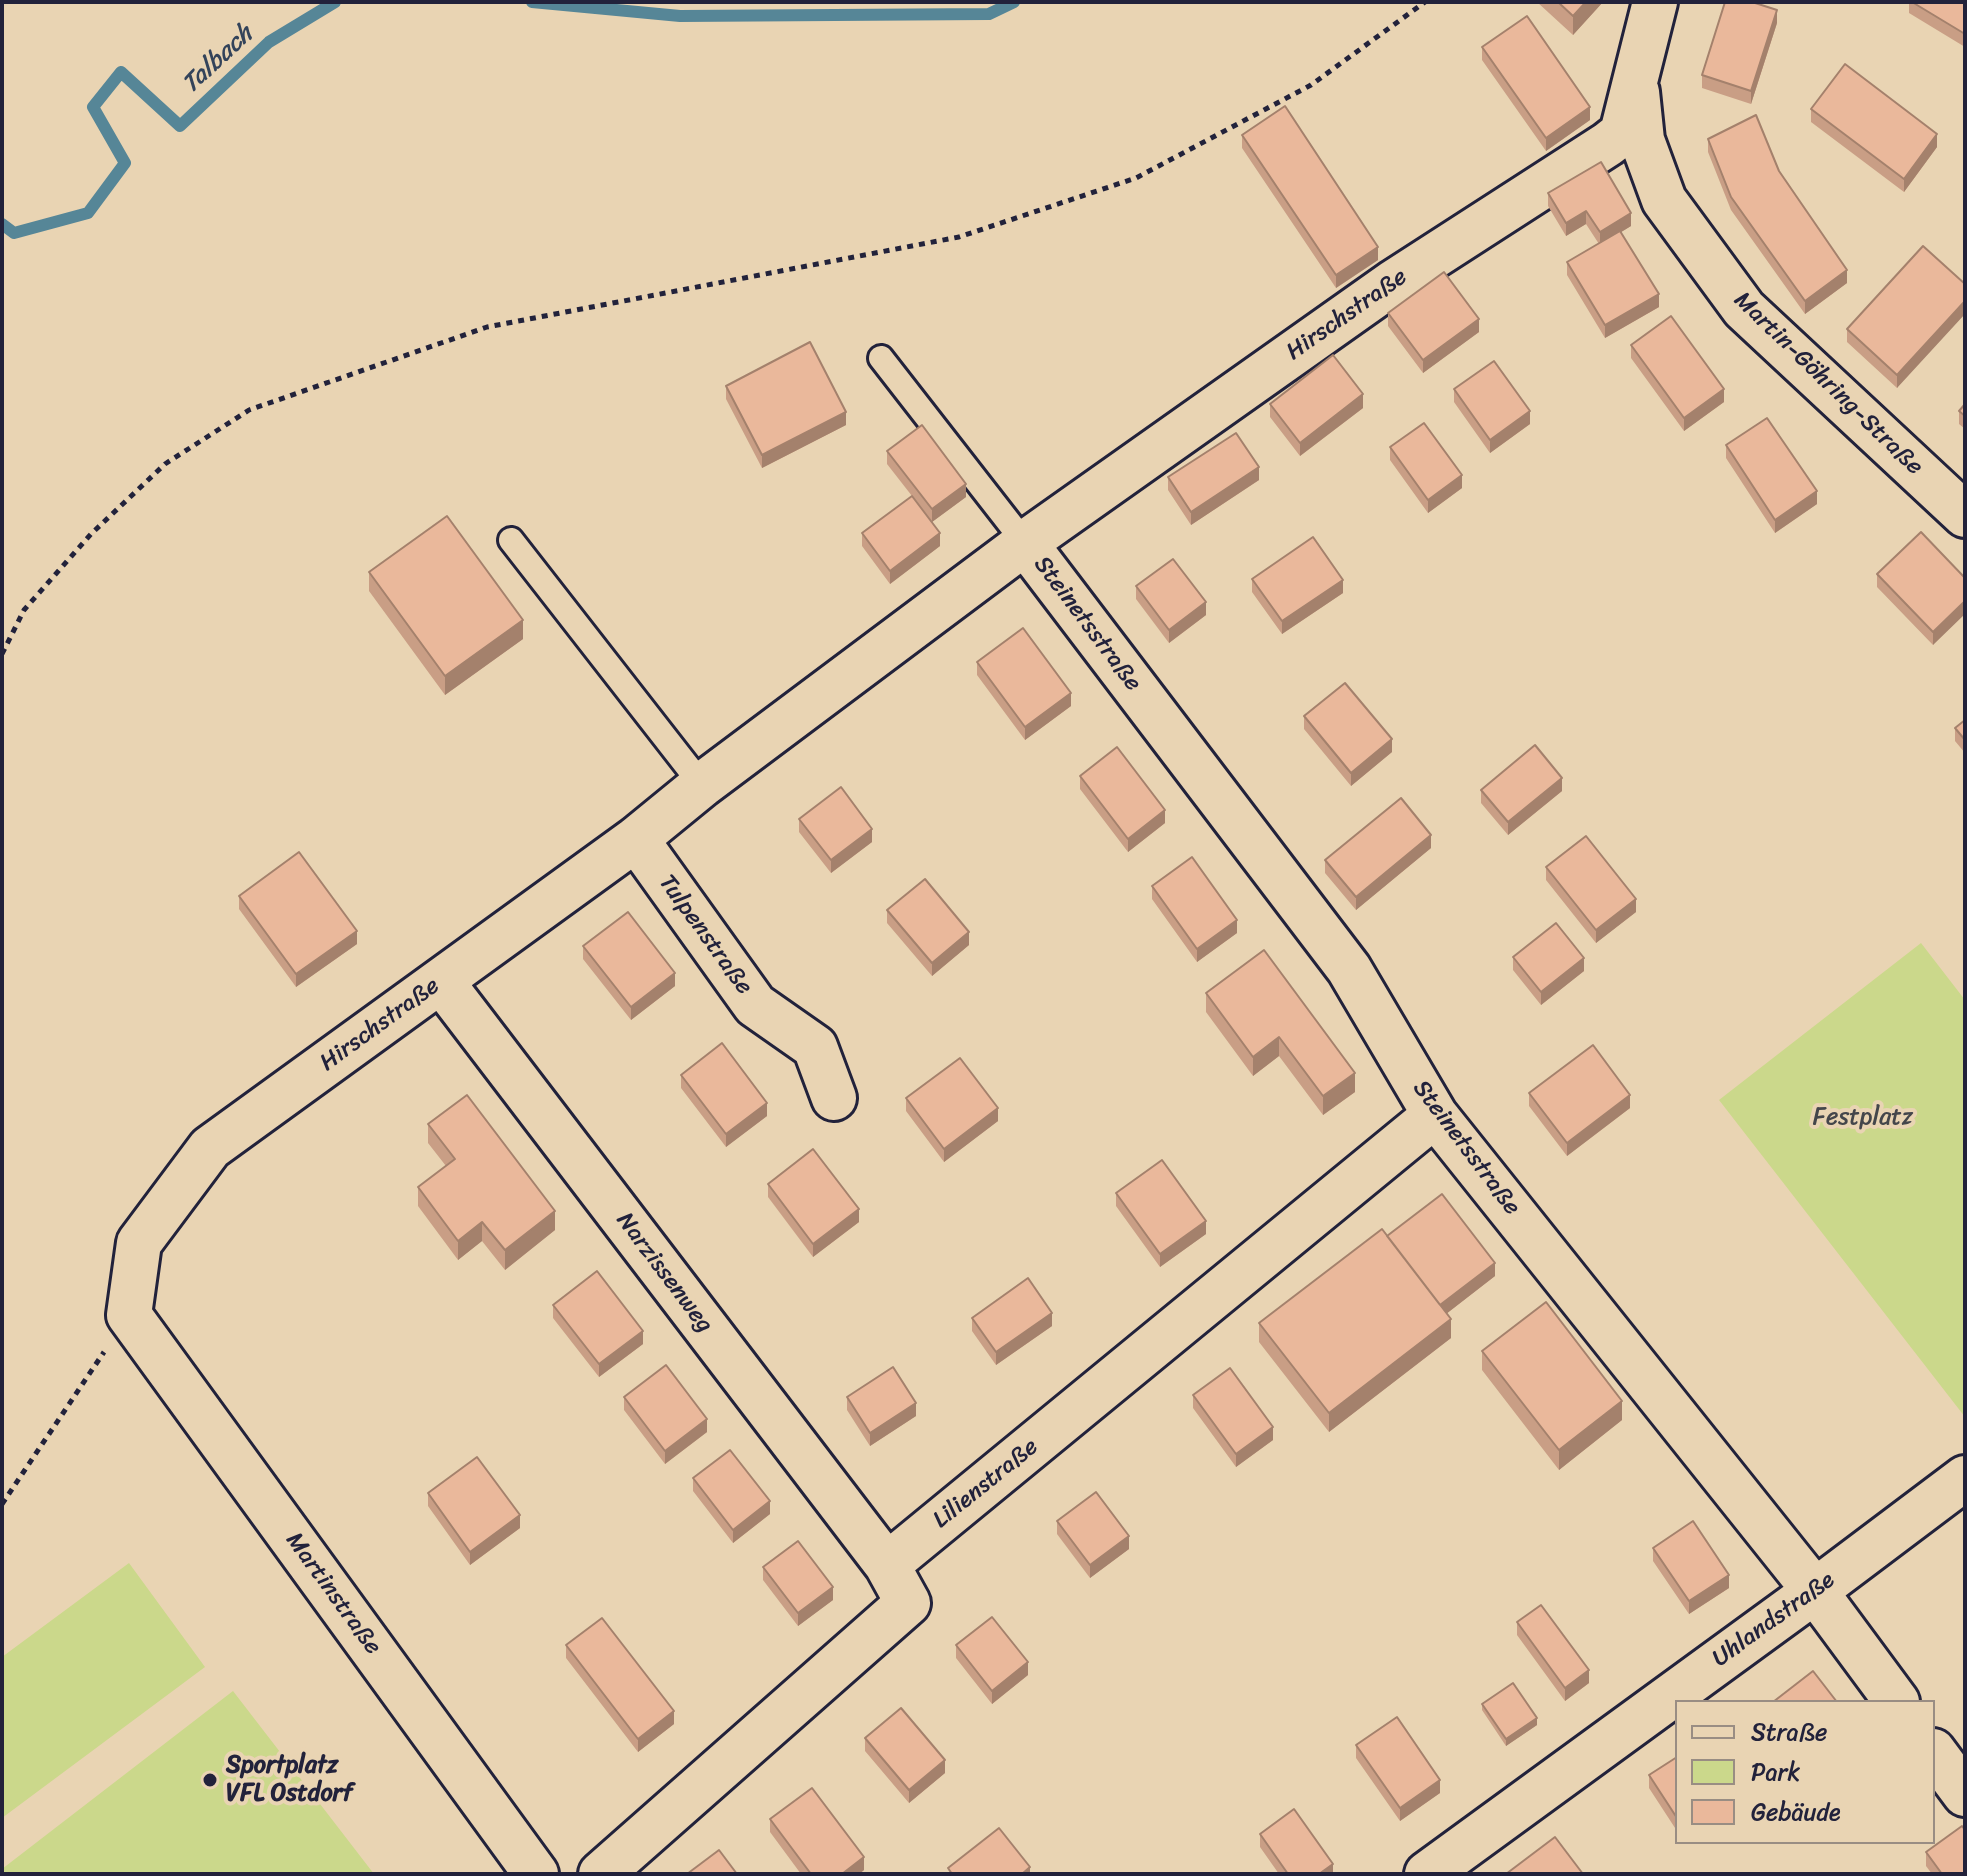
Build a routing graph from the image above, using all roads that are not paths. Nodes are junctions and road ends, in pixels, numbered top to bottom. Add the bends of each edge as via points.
1 (1655, 2) edge
2 (1636, 70) junction
3 (881, 358) dead end
4 (1965, 515) edge
5 (511, 540) dead end
6 (1025, 543) junction
7 (702, 785) junction
8 (636, 839) junction
9 (441, 981) junction
10 (834, 1098) dead end
11 (1435, 1115) junction
12 (129, 1315) joint
13 (1965, 1478) edge
14 (887, 1565) junction
15 (1815, 1591) junction
16 (1896, 1700) edge
17 (1935, 1754) edge
18 (1965, 1794) edge
19 (536, 1874) edge
20 (601, 1874) edge
21 (1427, 1874) edge

1 - 2 street
2 - 4 street, Martin-Göhring-Straße via 1642,140 1664,200 1744,309
2 - 6 street, Hirschstraße via 1622,133 1608,144 1394,282
3 - 6 lane
5 - 7 lane
6 - 7 street, Hirschstraße
6 - 11 street, Steinetsstraße via 1349,969
7 - 8 street, Hirschstraße
8 - 9 street, Hirschstraße
8 - 10 street, Tulpenstraße via 755,1005 815,1047
9 - 12 street, Hirschstraße via 210,1148 139,1243
9 - 14 street, Narzissenweg
11 - 14 street, Lilienstraße
11 - 15 street, Steinetsstraße
12 - 19 street, Martinstraße
13 - 15 street, Uhlandstraße
14 - 20 street via 908,1603
15 - 16 street, Steinetsstraße
15 - 21 street, Uhlandstraße
17 - 18 street

